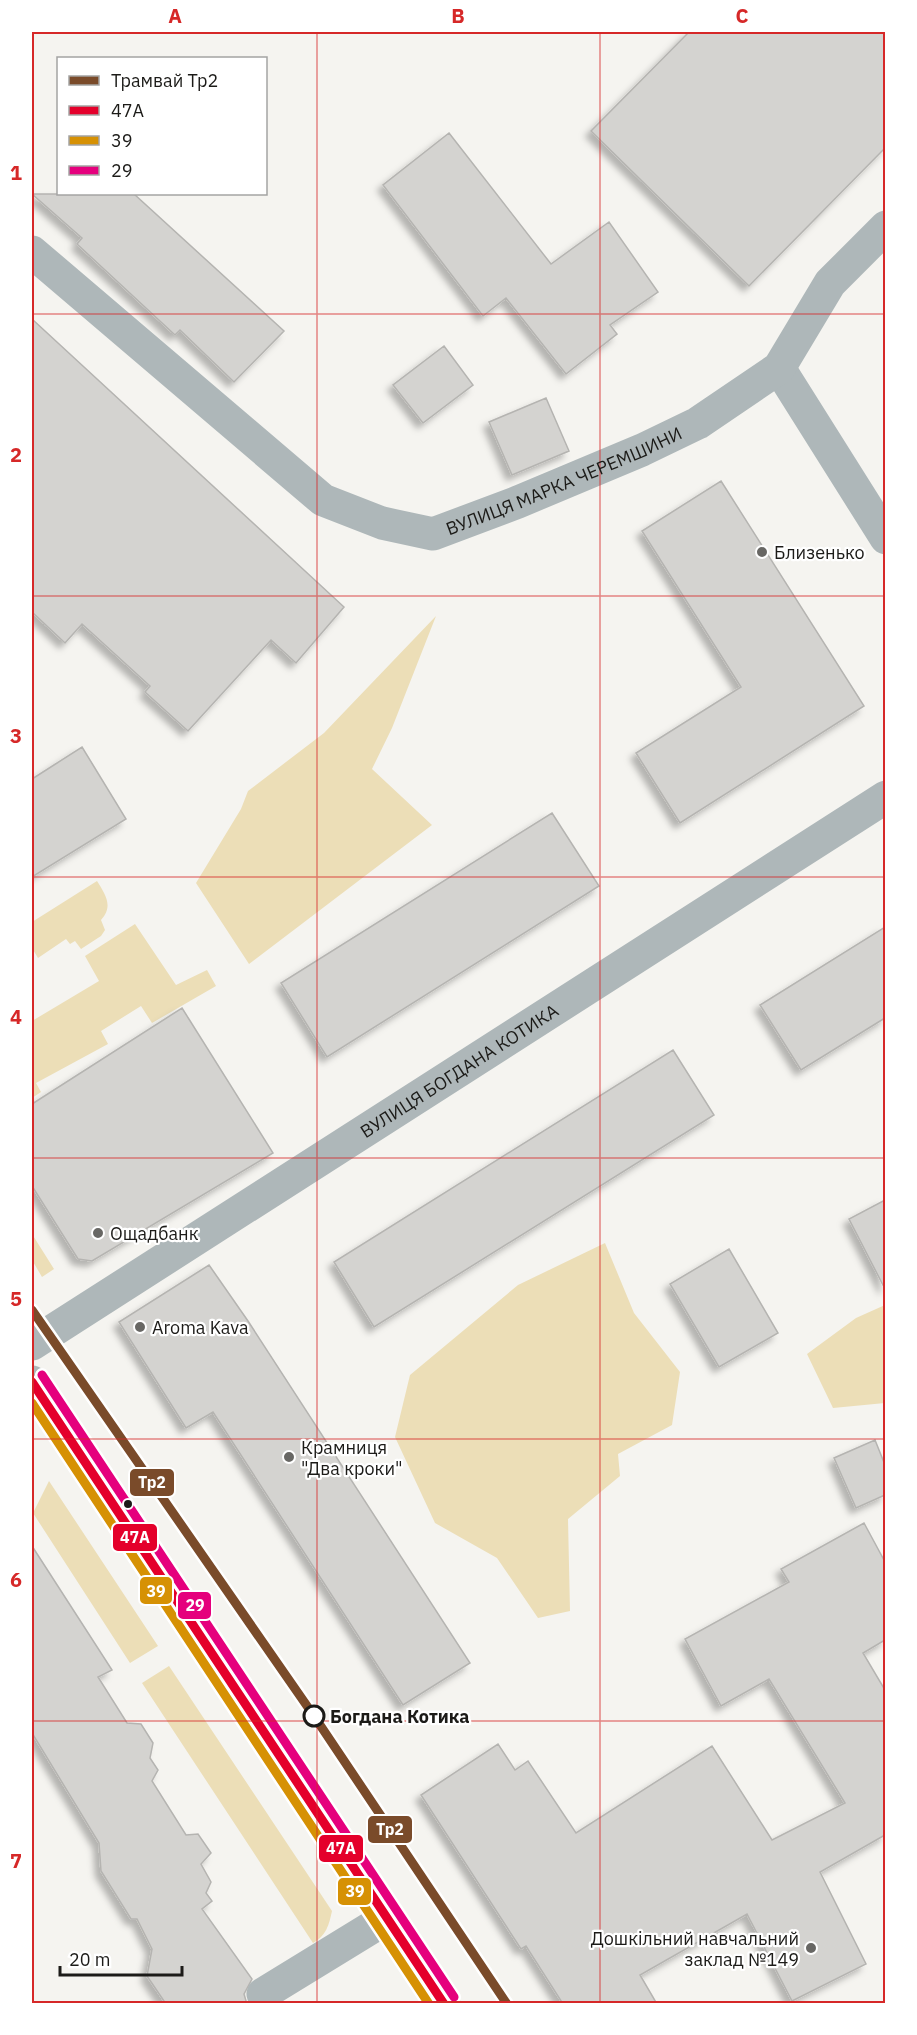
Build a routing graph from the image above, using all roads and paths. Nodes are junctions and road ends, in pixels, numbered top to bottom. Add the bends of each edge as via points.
1 (885, 227) edge
2 (32, 252) edge
3 (779, 368) junction
4 (885, 538) edge
5 (885, 797) edge
6 (32, 1344) edge
7 (32, 1382) edge
8 (387, 1918) junction
9 (263, 1994) dead end
10 (444, 2004) edge

1 - 3 street, ВУЛИЦЯ МАРКА ЧЕРЕМШИНИ via 830,283
2 - 3 street, ВУЛИЦЯ МАРКА ЧЕРЕМШИНИ via 323,500 382,523 433,534 518,502 699,423
3 - 4 street
5 - 6 street, ВУЛИЦЯ БОГДАНА КОТИКА
7 - 8 main road
8 - 9 street
8 - 10 main road

